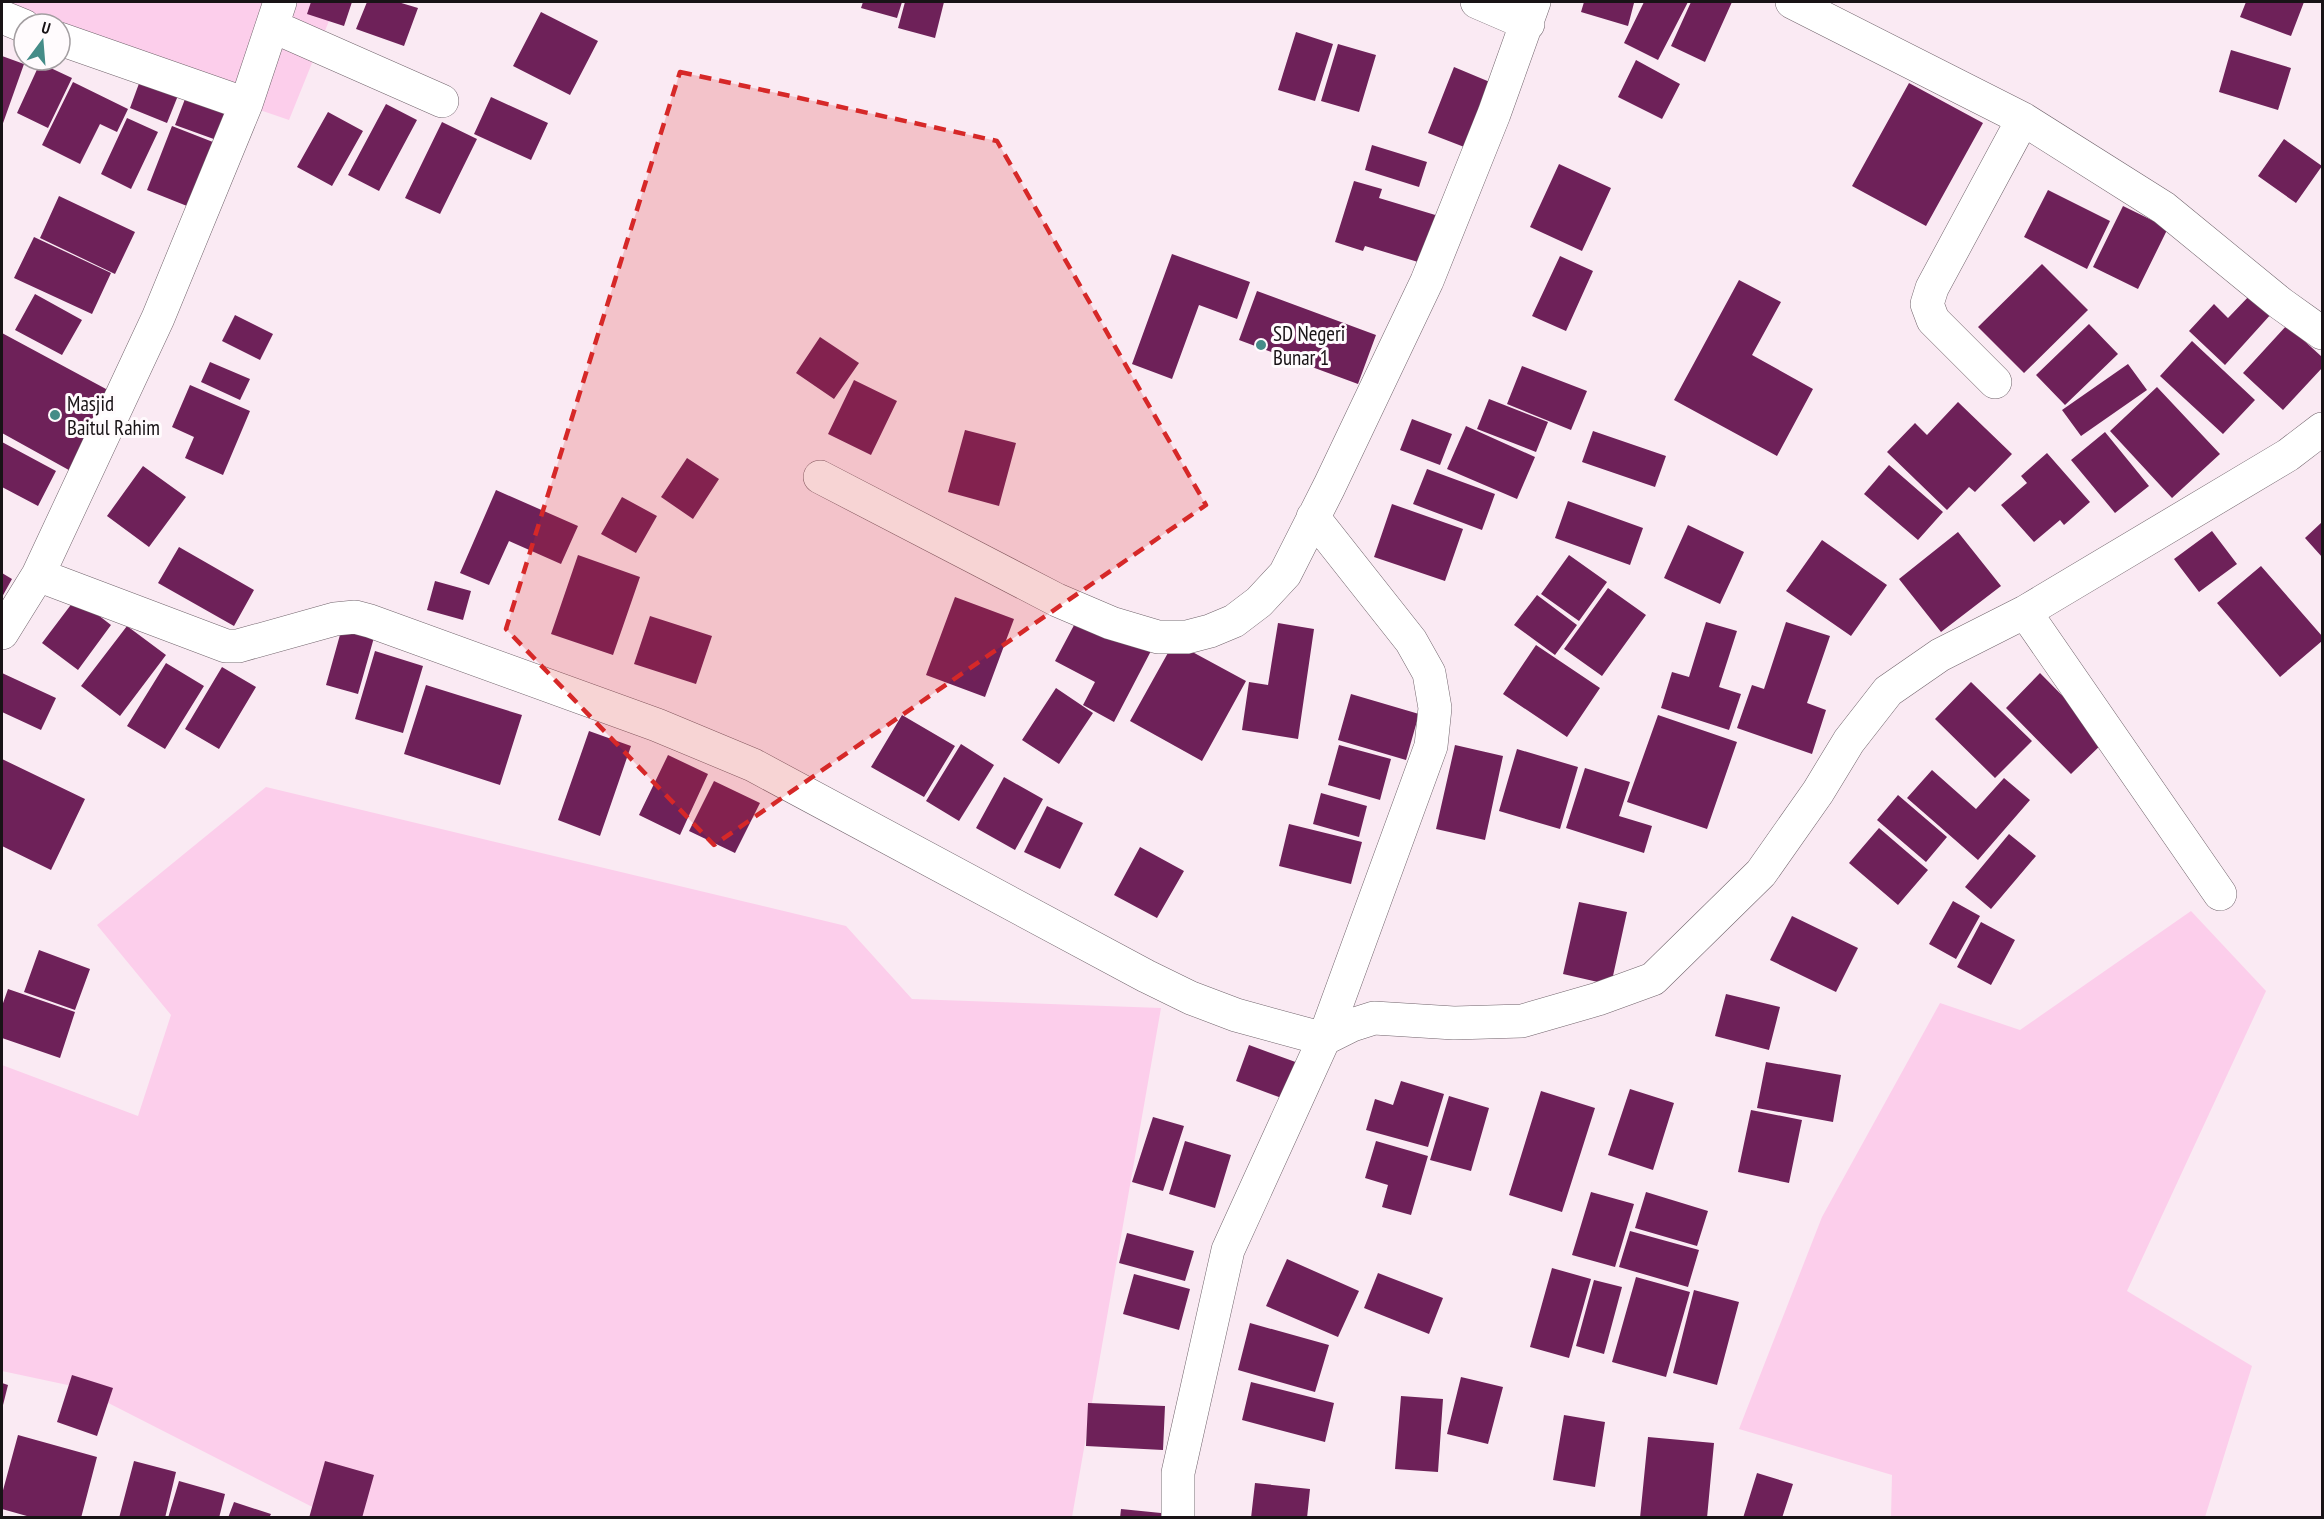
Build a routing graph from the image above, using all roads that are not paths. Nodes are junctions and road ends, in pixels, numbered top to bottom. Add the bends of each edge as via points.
1 (1477, 2) edge
2 (1792, 2) edge
3 (1531, 13) edge
4 (276, 14) edge
5 (72, 43) edge
6 (441, 101) dead end
7 (246, 104) junction
8 (2023, 119) junction
9 (2322, 333) edge
10 (1995, 382) dead end
11 (2322, 429) edge
12 (820, 477) dead end
13 (1313, 517) junction
14 (38, 575) junction
15 (2025, 612) junction
16 (2, 633) edge
17 (2220, 894) dead end
18 (1324, 1039) junction
19 (1178, 1518) edge

1 - 3 street
2 - 8 street
3 - 13 street via 1426,281
4 - 6 street
4 - 7 street
5 - 7 street
7 - 14 street via 158,318
8 - 9 street via 2164,208
8 - 10 street via 1932,288 1928,304 1933,320
11 - 15 street via 2288,455
12 - 13 street via 1057,600 1111,623 1158,637 1187,637 1210,631 1234,621 1259,602 1285,574
13 - 18 street via 1411,641 1429,673 1435,708 1431,746
14 - 16 street
14 - 18 street via 226,646 335,620 355,617 370,621 657,725 753,765 1191,998
15 - 17 street
15 - 18 street via 1940,655 1888,691 1849,741 1761,873 1653,979 1522,1021 1454,1023 1374,1018
18 - 19 street via 1228,1250 1178,1473

